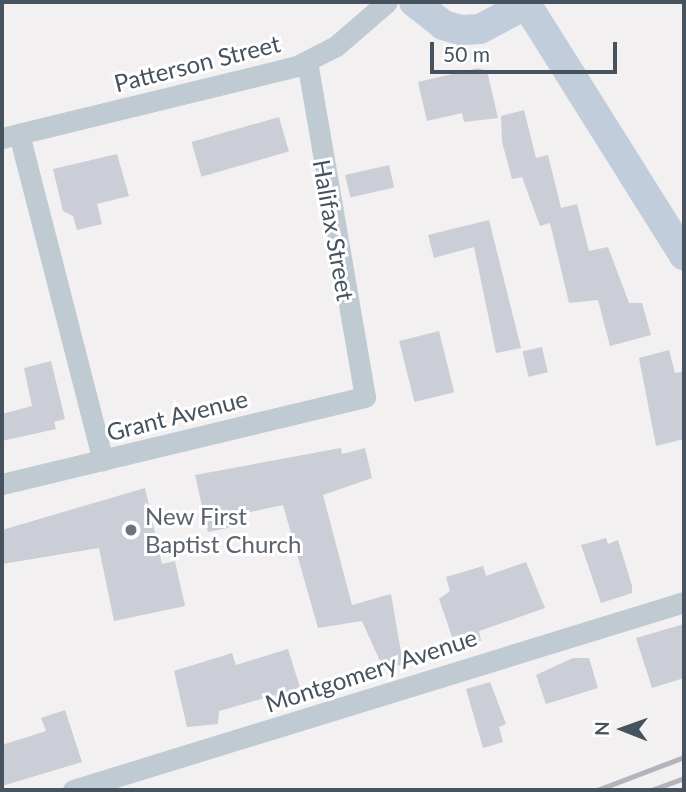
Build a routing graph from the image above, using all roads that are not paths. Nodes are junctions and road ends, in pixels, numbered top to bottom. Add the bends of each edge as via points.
1 (387, 2) edge
2 (414, 2) edge
3 (526, 3) edge
4 (307, 61) junction
5 (10, 136) edge
6 (684, 255) edge
7 (365, 397) joint
8 (103, 460) junction
9 (2, 485) edge
10 (684, 602) edge
11 (74, 790) edge

1 - 4 street, Patterson Street
2 - 3 main road via 443,25 461,30 481,29
3 - 6 main road
4 - 5 street, Patterson Street
4 - 7 street, Halifax Street
5 - 8 street
7 - 8 street, Grant Avenue
8 - 9 street, Grant Avenue
10 - 11 street, Montgomery Avenue

